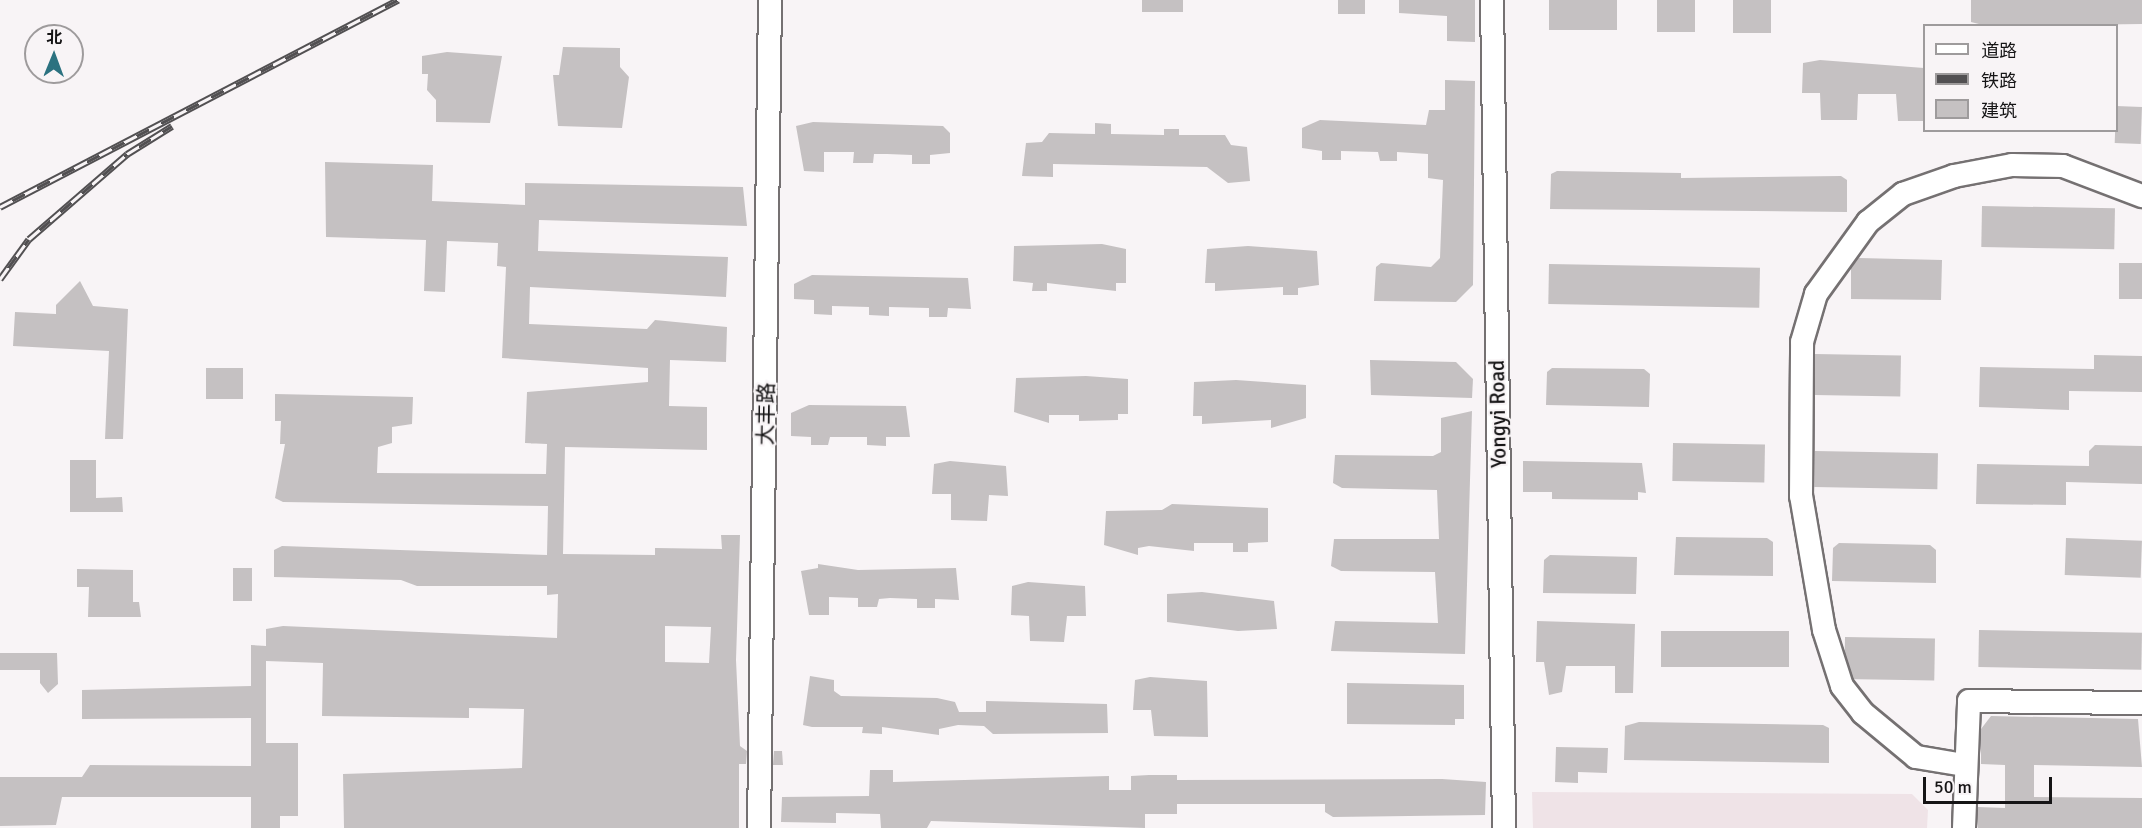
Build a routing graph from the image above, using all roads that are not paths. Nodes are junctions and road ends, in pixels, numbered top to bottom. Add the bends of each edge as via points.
1 (770, 0) edge
2 (1492, 0) edge
3 (2142, 196) edge
4 (2142, 703) edge
5 (1964, 765) junction
6 (759, 828) edge
7 (1504, 828) edge
8 (1964, 828) edge

1 - 6 street, 大丰路
2 - 7 street, Yongyi Road
3 - 5 street via 2063,166 2012,165 1954,176 1903,194 1868,222 1816,294 1802,342 1801,496 1824,630 1842,686 1863,713 1916,757
4 - 5 street via 1969,701
5 - 8 street

